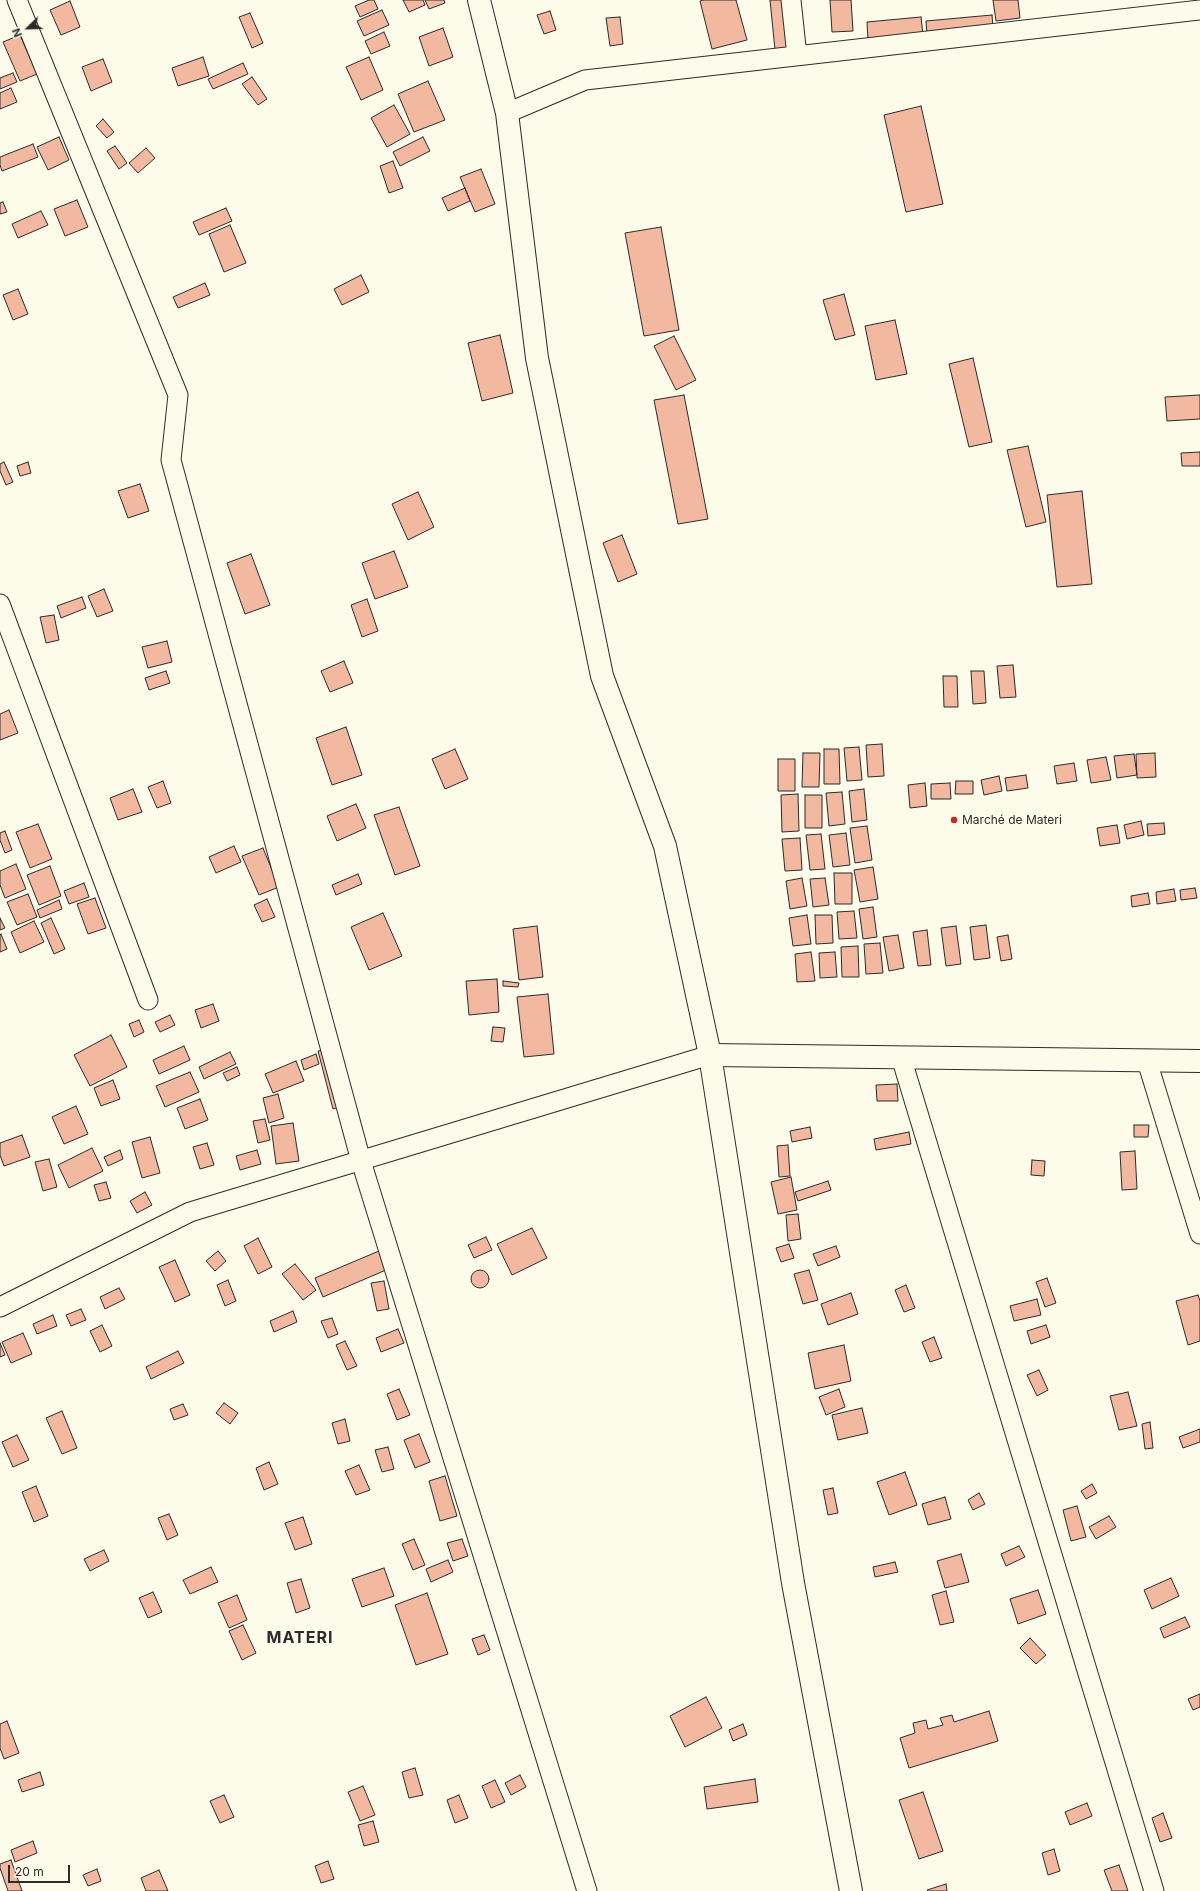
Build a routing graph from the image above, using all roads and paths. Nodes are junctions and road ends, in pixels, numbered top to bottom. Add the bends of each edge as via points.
1 (17, 0) edge
2 (479, 0) edge
3 (791, 0) edge
4 (1200, 10) edge
5 (797, 56) junction
6 (507, 113) junction
7 (0, 604) edge
8 (148, 1000) dead end
9 (710, 1055) junction
10 (902, 1057) junction
11 (1147, 1061) junction
12 (1200, 1061) edge
13 (361, 1161) junction
14 (1200, 1234) edge
15 (0, 1306) edge
16 (587, 1891) edge
17 (851, 1891) edge
18 (1154, 1891) edge

1 - 13 street via 178,395 171,460
2 - 6 main road
3 - 5 street
4 - 5 street
5 - 6 street via 585,80
6 - 9 main road via 537,358 602,676 665,846
7 - 8 street
9 - 10 main road
9 - 13 street
9 - 17 main road via 793,1583
10 - 11 main road
10 - 18 street
11 - 12 main road
11 - 14 street
13 - 15 street via 190,1212
13 - 16 street

